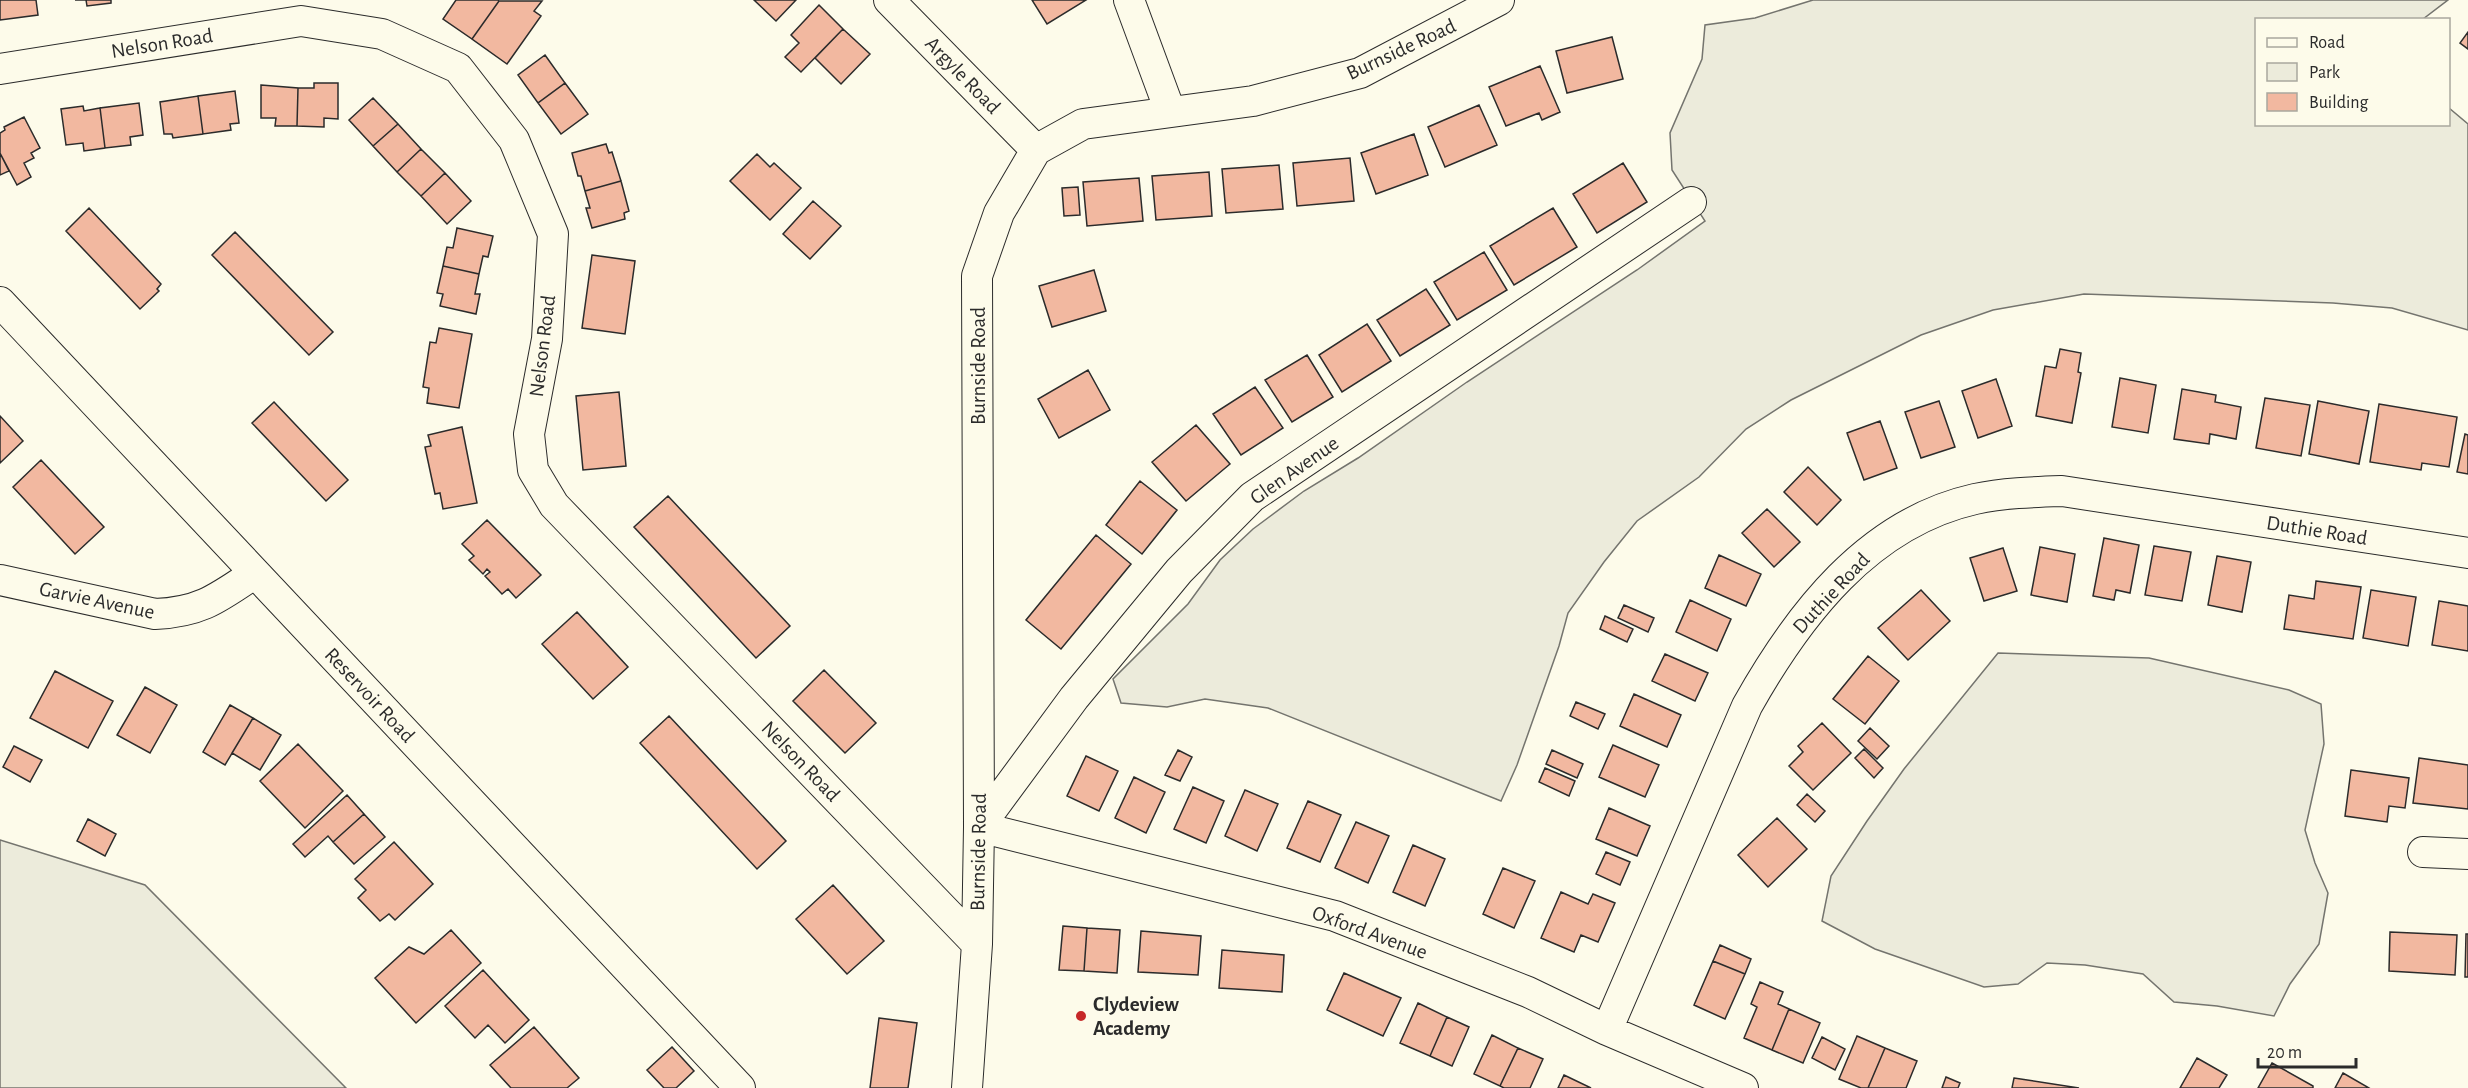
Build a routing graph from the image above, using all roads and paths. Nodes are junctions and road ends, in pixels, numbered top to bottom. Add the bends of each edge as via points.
1 (889, 0) edge
2 (1129, 0) edge
3 (1499, 0) edge
4 (0, 69) edge
5 (1170, 111) junction
6 (1036, 150) junction
7 (1691, 202) dead end
8 (0, 302) edge
9 (2468, 553) edge
10 (255, 573) junction
11 (0, 580) edge
12 (979, 827) junction
13 (2423, 852) dead end
14 (2468, 854) edge
15 (977, 944) junction
16 (1607, 1030) junction
17 (740, 1088) edge
18 (967, 1088) edge
19 (1743, 1088) edge

1 - 6 street, Argyle Road
2 - 5 street
3 - 5 street, Burnside Road via 1360,73 1253,101
4 - 15 street, Nelson Road via 301,21 382,34 458,68 514,140 553,234 547,339 529,434 533,470 538,479 554,505
5 - 6 street, Burnside Road via 1083,124
6 - 12 street, Burnside Road via 999,213 977,276
7 - 12 street, Glen Avenue via 1252,497 1164,589 1074,698
8 - 10 street, Reservoir Road
9 - 16 street, Duthie Road via 2062,491 1974,499 1898,531 1863,554 1827,590 1769,667 1747,706
10 - 11 street, Garvie Avenue via 207,604 177,613 155,614
10 - 17 street, Reservoir Road
12 - 15 street, Burnside Road
12 - 16 street, Oxford Avenue via 1335,916 1527,992
13 - 14 street
15 - 18 street, Burnside Road
16 - 19 street, Oxford Avenue

